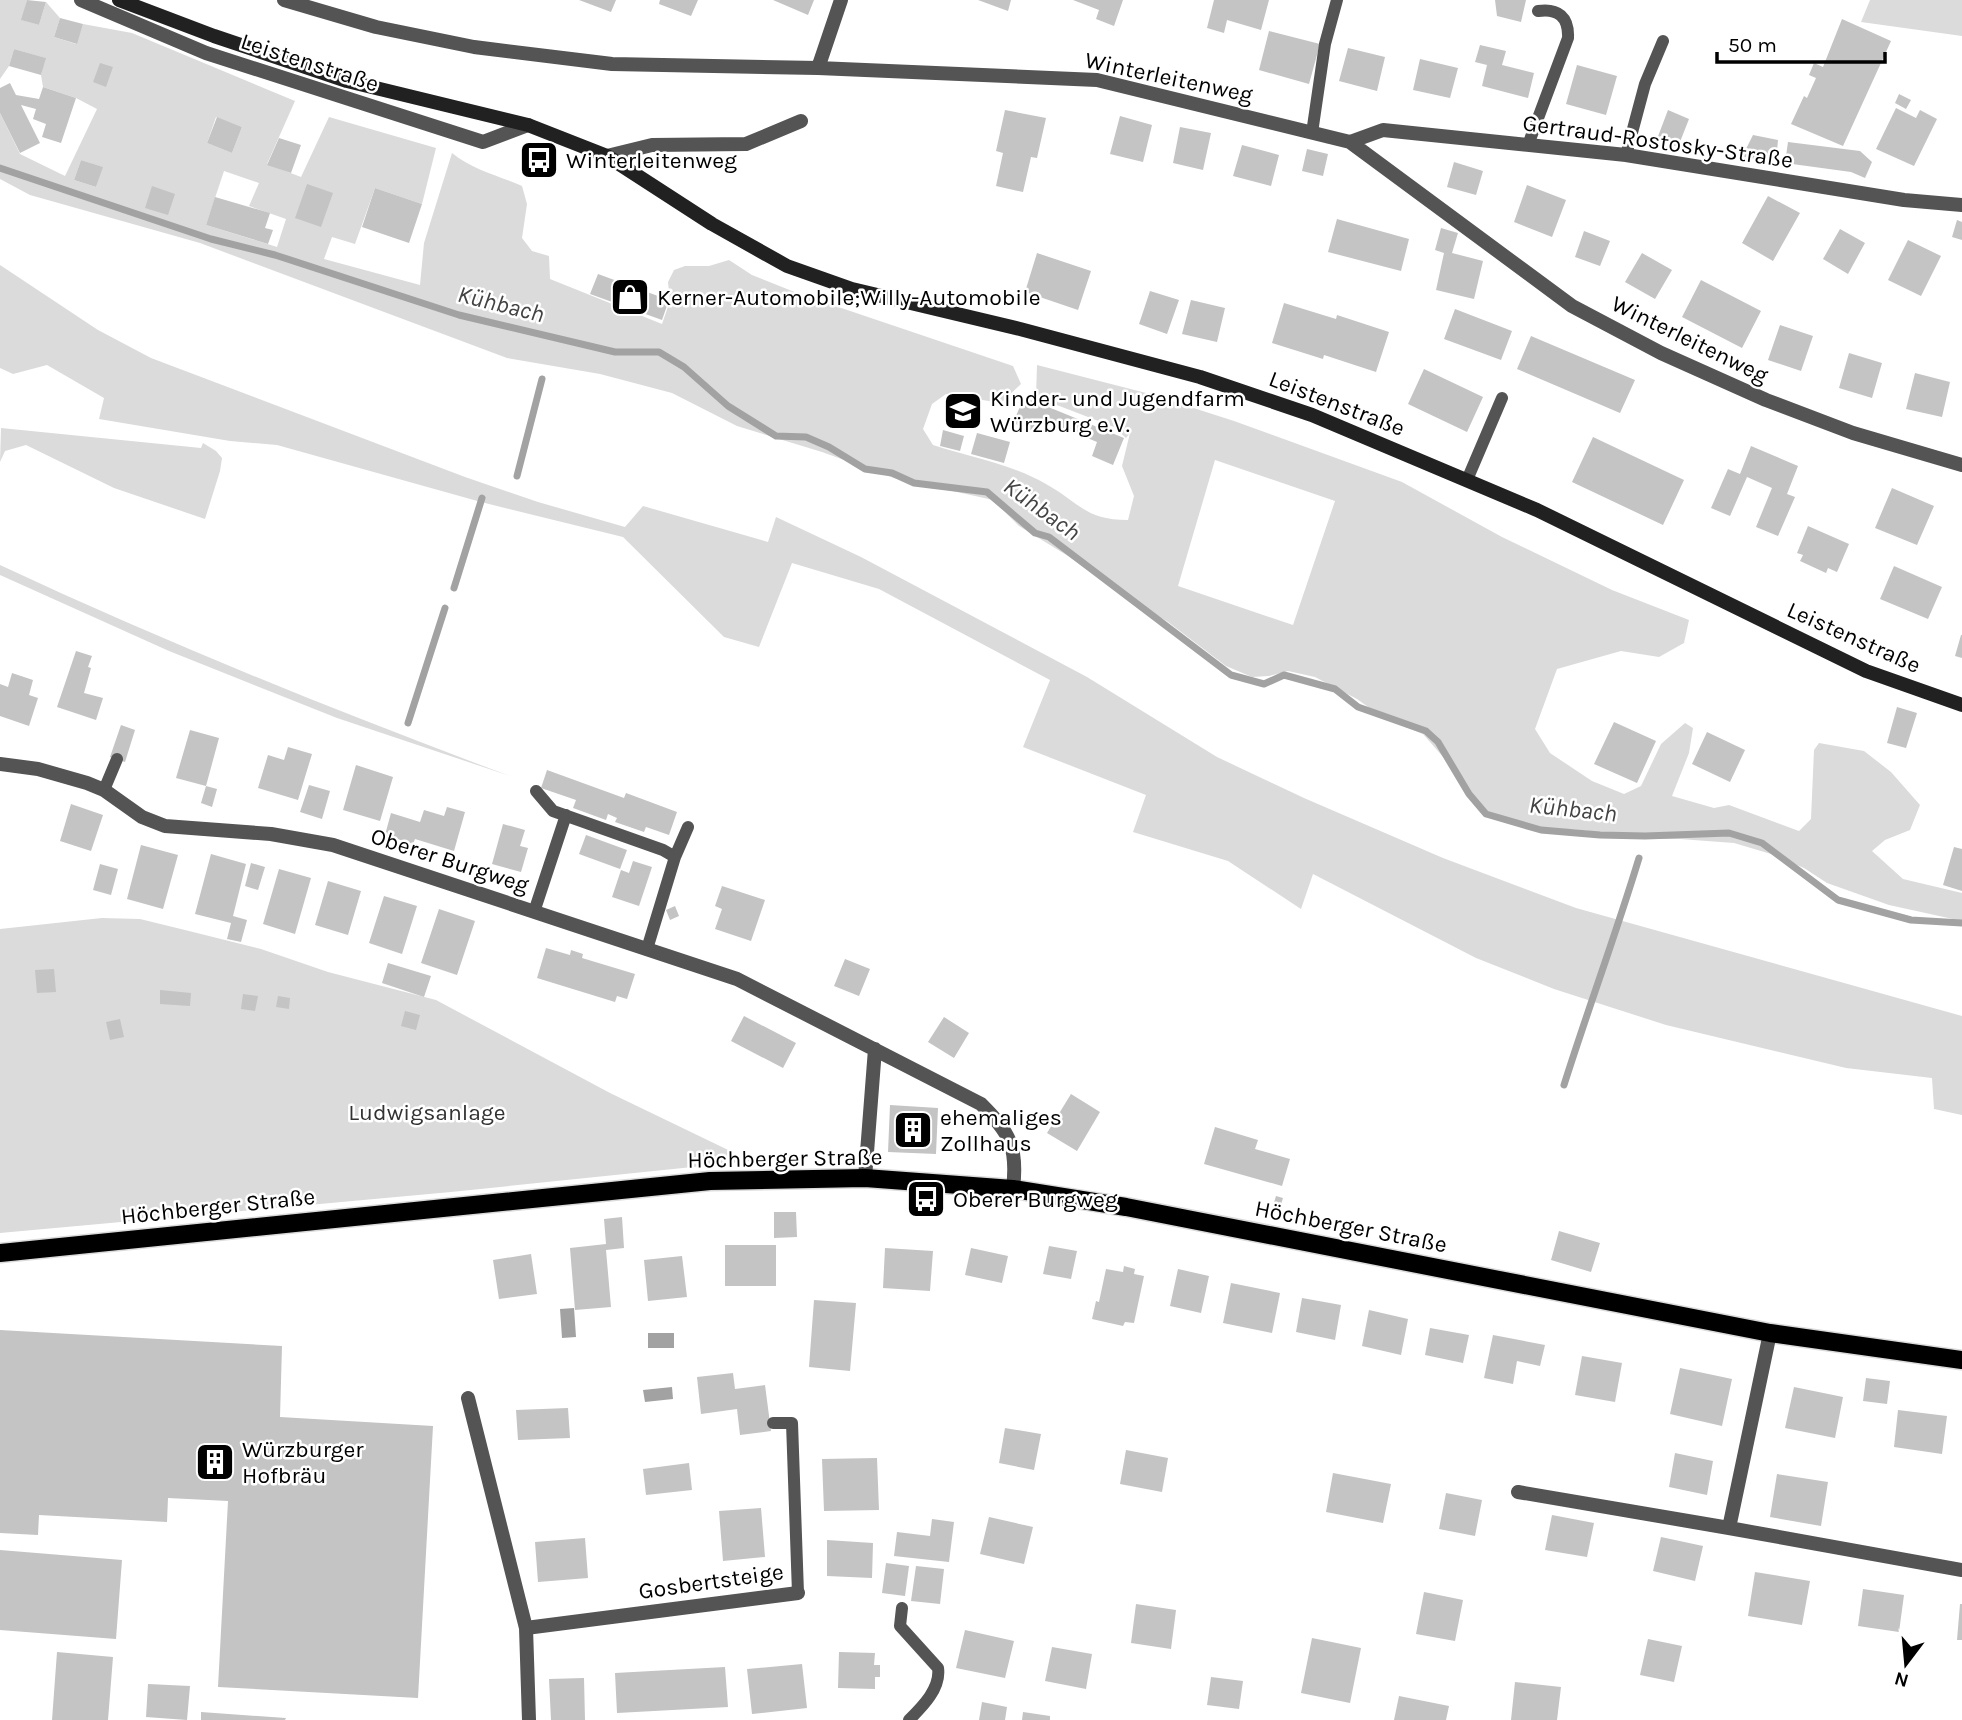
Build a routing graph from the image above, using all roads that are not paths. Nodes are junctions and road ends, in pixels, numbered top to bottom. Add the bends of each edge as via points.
1 (81, 0) edge
2 (119, 0) edge
3 (284, 0) edge
4 (841, 0) edge
5 (1337, 0) edge
6 (1538, 11) dead end
7 (1663, 40) dead end
8 (818, 68) junction
9 (801, 121) dead end
10 (528, 125) junction
11 (1312, 133) junction
12 (1350, 142) junction
13 (1528, 145) junction
14 (1626, 155) junction
15 (607, 156) junction
16 (1962, 205) edge
17 (1502, 398) dead end
18 (1962, 465) edge
19 (1467, 480) junction
20 (1962, 705) edge
21 (117, 759) dead end
22 (0, 764) edge
23 (104, 790) junction
24 (536, 791) dead end
25 (566, 815) junction
26 (688, 827) dead end
27 (675, 857) junction
28 (534, 912) junction
29 (648, 949) junction
30 (875, 1049) junction
31 (865, 1178) junction
32 (1013, 1189) junction
33 (0, 1253) edge
34 (1770, 1333) junction
35 (1962, 1360) edge
36 (468, 1398) dead end
37 (772, 1423) dead end
38 (1518, 1493) dead end
39 (1729, 1528) junction
40 (1962, 1570) edge
41 (798, 1593) joint
42 (902, 1608) dead end
43 (526, 1628) junction
44 (529, 1720) edge
45 (909, 1720) edge

1 - 10 street, Leistenstraße via 206,53 483,142
2 - 10 main road, Leistenstraße via 347,81
3 - 8 street, Winterleitenweg via 376,27 450,42 598,63
4 - 8 street
5 - 11 lane via 1325,44
6 - 13 lane via 1550,9 1562,15 1569,26
7 - 14 lane via 1645,84
8 - 11 street, Winterleitenweg via 1097,79
9 - 15 street via 746,144 652,145
10 - 15 main road, Leistenstraße
11 - 12 street, Winterleitenweg
12 - 13 street, Gertraud-Rostosky-Straße via 1383,130
12 - 18 street, Winterleitenweg via 1572,306 1661,353 1853,433
13 - 14 street, Gertraud-Rostosky-Straße
14 - 16 street, Gertraud-Rostosky-Straße via 1904,200
15 - 19 main road, Leistenstraße via 712,225 787,266 852,289 1199,377 1312,415
17 - 19 lane
19 - 20 main road, Leistenstraße via 1866,671
21 - 23 lane
22 - 23 street, Oberer Burgweg via 38,769
23 - 28 street, Oberer Burgweg via 142,817 166,826 271,834 333,845
24 - 25 lane via 554,810
25 - 27 lane
25 - 28 lane
26 - 27 lane
27 - 29 lane
28 - 29 street, Oberer Burgweg
29 - 30 street, Oberer Burgweg via 737,979
30 - 31 street
30 - 32 street, Oberer Burgweg via 981,1104 1003,1126 1016,1164
31 - 32 main road, Höchberger Straße
31 - 33 main road, Höchberger Straße via 709,1181
32 - 34 main road, Höchberger Straße
34 - 35 main road, Höchberger Straße
34 - 39 street
36 - 43 street
37 - 41 lane, Gosbertsteige via 792,1423
38 - 39 street
39 - 40 street
41 - 43 street, Gosbertsteige
42 - 45 lane via 900,1626 938,1668 939,1678
43 - 44 street

